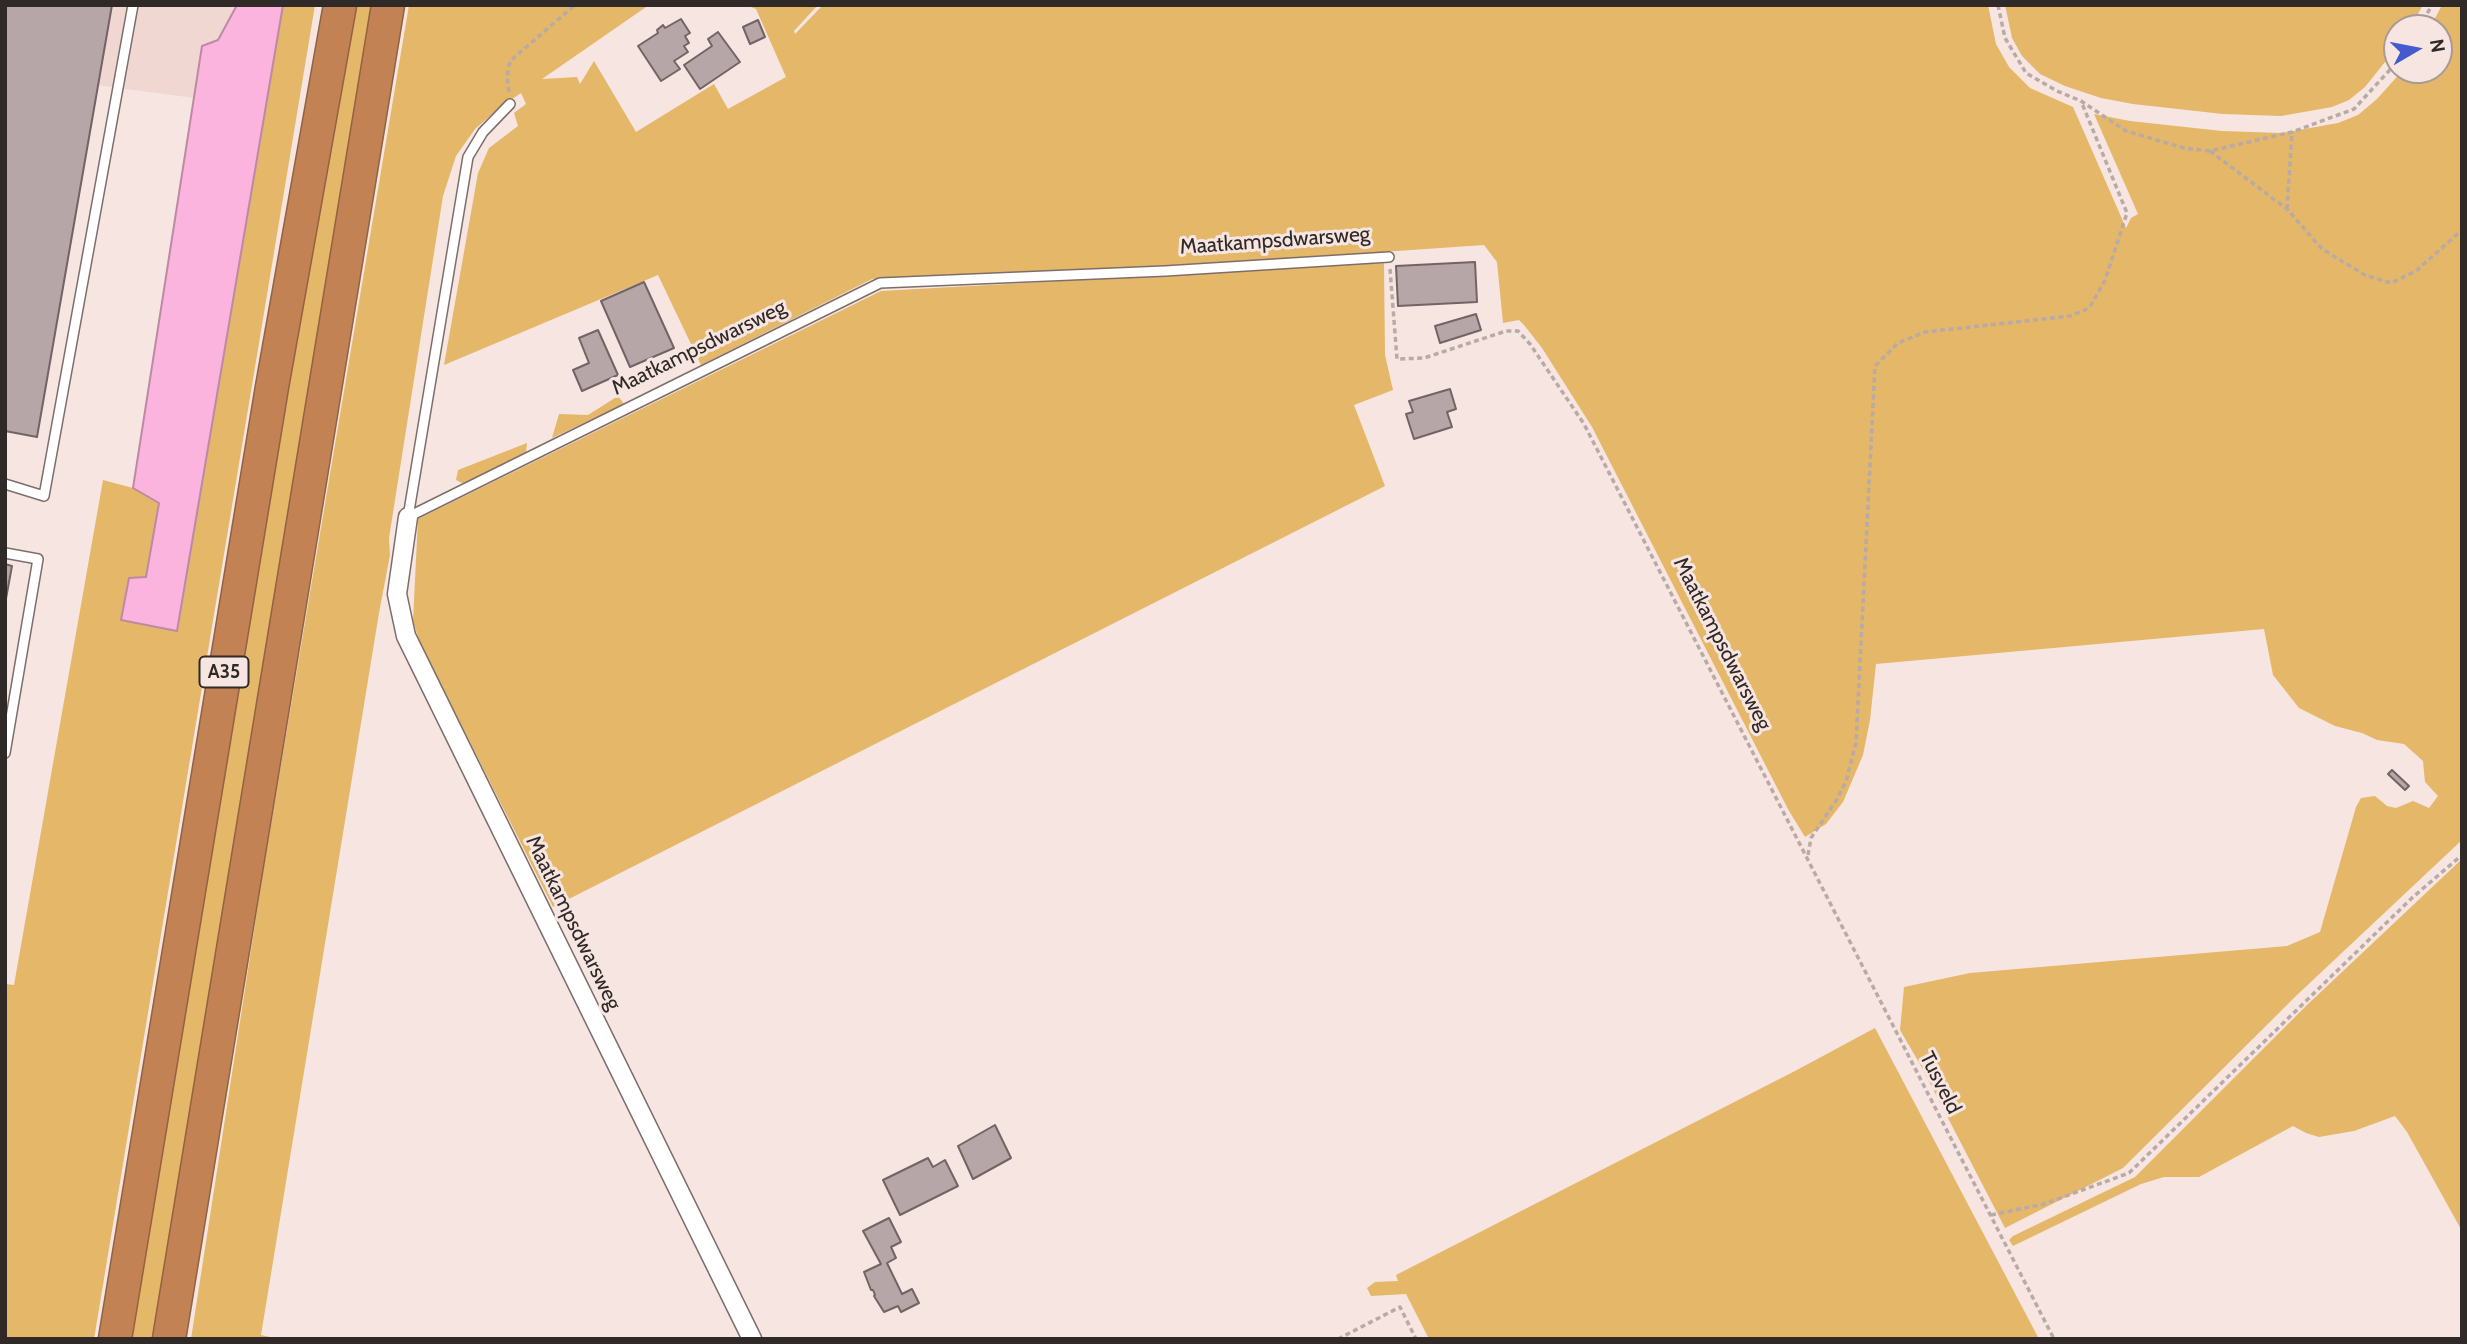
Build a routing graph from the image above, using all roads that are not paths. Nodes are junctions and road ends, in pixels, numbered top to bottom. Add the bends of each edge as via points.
1 (133, 5) edge
2 (340, 5) edge
3 (388, 5) edge
4 (510, 104) road end
5 (1389, 257) road end
6 (5, 484) edge
7 (408, 517) junction
8 (5, 553) edge
9 (5, 752) edge
10 (115, 1339) edge
11 (169, 1339) edge
12 (752, 1339) edge

1 - 6 lane via 44,496
2 - 10 highway, A35 via 263,440
3 - 11 highway, A35
4 - 7 lane, Maatkampsdwarsweg via 468,157
5 - 7 lane, Maatkampsdwarsweg via 880,284
7 - 12 street, Maatkampsdwarsweg via 397,594 406,636
8 - 9 lane via 38,559

